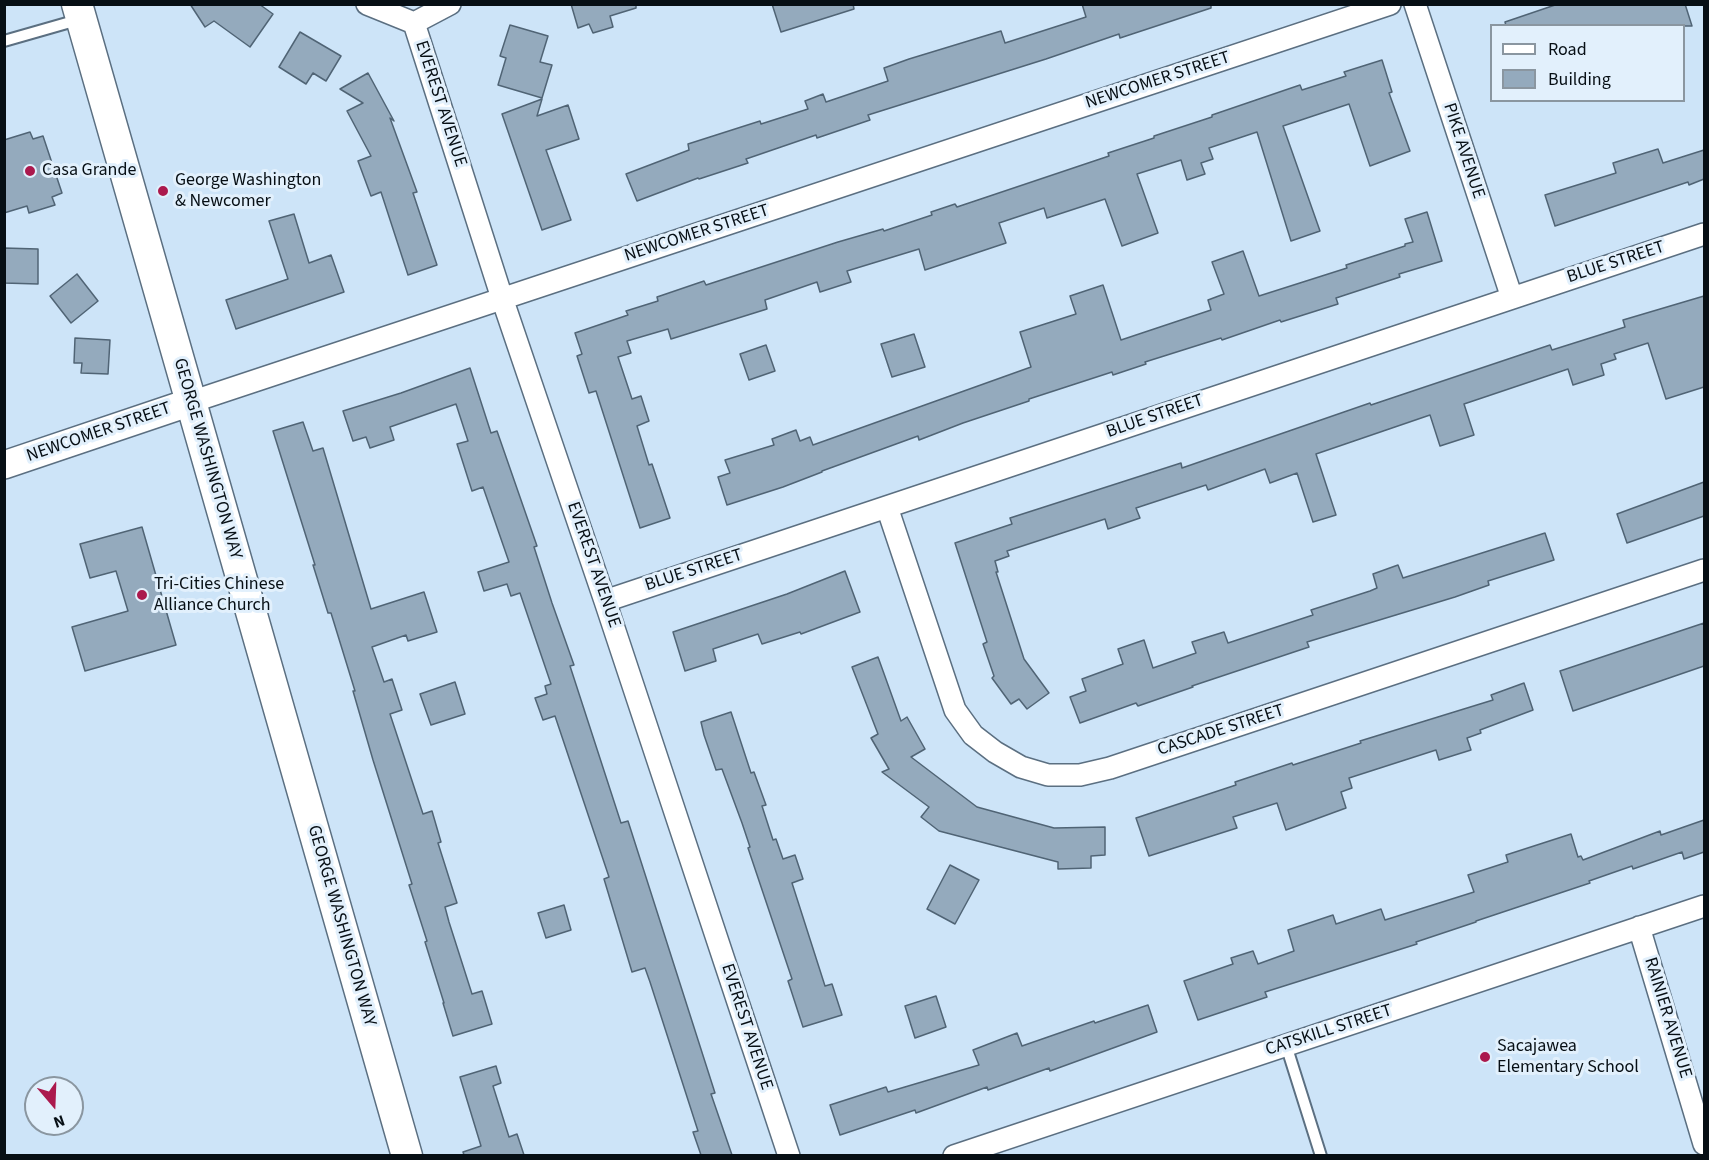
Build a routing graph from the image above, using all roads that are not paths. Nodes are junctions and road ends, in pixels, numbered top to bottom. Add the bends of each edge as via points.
1 (367, 4) edge
2 (450, 4) edge
3 (1390, 4) edge
4 (1415, 4) edge
5 (79, 11) edge
6 (414, 23) junction
7 (4, 41) edge
8 (1704, 234) edge
9 (502, 298) junction
10 (1512, 298) junction
11 (191, 402) junction
12 (4, 465) edge
13 (887, 507) junction
14 (1704, 570) edge
15 (605, 601) junction
16 (1704, 906) edge
17 (1639, 927) junction
18 (1286, 1046) junction
19 (1704, 1144) edge
20 (982, 1151) edge
21 (407, 1155) edge
22 (789, 1155) edge
23 (954, 1155) edge
24 (1321, 1155) edge

1 - 6 street, EVEREST AVENUE
2 - 6 street
3 - 9 street, NEWCOMER STREET
4 - 10 street, PIKE AVENUE
5 - 7 lane
5 - 11 main road, GEORGE WASHINGTON WAY
6 - 9 street, EVEREST AVENUE
8 - 10 street, BLUE STREET
9 - 11 street, NEWCOMER STREET
9 - 15 street, EVEREST AVENUE
10 - 13 street, BLUE STREET
11 - 12 street, NEWCOMER STREET
11 - 21 main road, GEORGE WASHINGTON WAY
13 - 14 street, CASCADE STREET via 955,710 973,735 995,753 1048,775 1080,775 1110,768
13 - 15 street, BLUE STREET
15 - 22 street, EVEREST AVENUE
16 - 17 street, CATSKILL STREET
17 - 18 street, CATSKILL STREET
17 - 19 street, RAINIER AVENUE
18 - 20 street, CATSKILL STREET
18 - 24 lane
20 - 23 street, CATSKILL STREET

